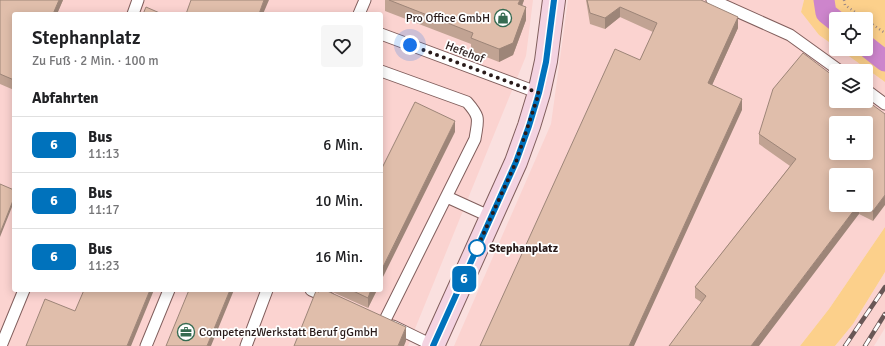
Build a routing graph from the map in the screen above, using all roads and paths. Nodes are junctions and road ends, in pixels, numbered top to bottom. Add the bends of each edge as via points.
1 (138, 0) edge
2 (365, 0) edge
3 (554, 0) edge
4 (712, 0) edge
5 (844, 0) edge
6 (134, 12) edge
7 (360, 12) edge
8 (856, 12) edge
9 (873, 24) edge
10 (885, 33) edge
11 (383, 35) edge
12 (830, 64) edge
13 (383, 71) edge
14 (539, 93) junction
15 (873, 95) edge
16 (885, 104) edge
17 (447, 196) junction
18 (491, 217) junction
19 (23, 292) edge
20 (168, 292) edge
21 (266, 292) edge
22 (315, 292) edge
23 (340, 303) edge
24 (1, 346) edge
25 (146, 346) edge
26 (246, 346) edge
27 (434, 346) edge

1 - 6 lane
2 - 7 lane
3 - 14 main road via 549,47
4 - 12 lane via 790,35
5 - 8 path via 845,5
9 - 10 path
11 - 14 lane, Hefehof
13 - 17 lane via 467,102 476,112 478,120 475,139
14 - 18 main road via 516,162
15 - 16 lane
17 - 18 lane
17 - 27 lane via 380,321
18 - 27 main road
19 - 24 lane
20 - 25 lane
21 - 26 lane
22 - 23 lane

